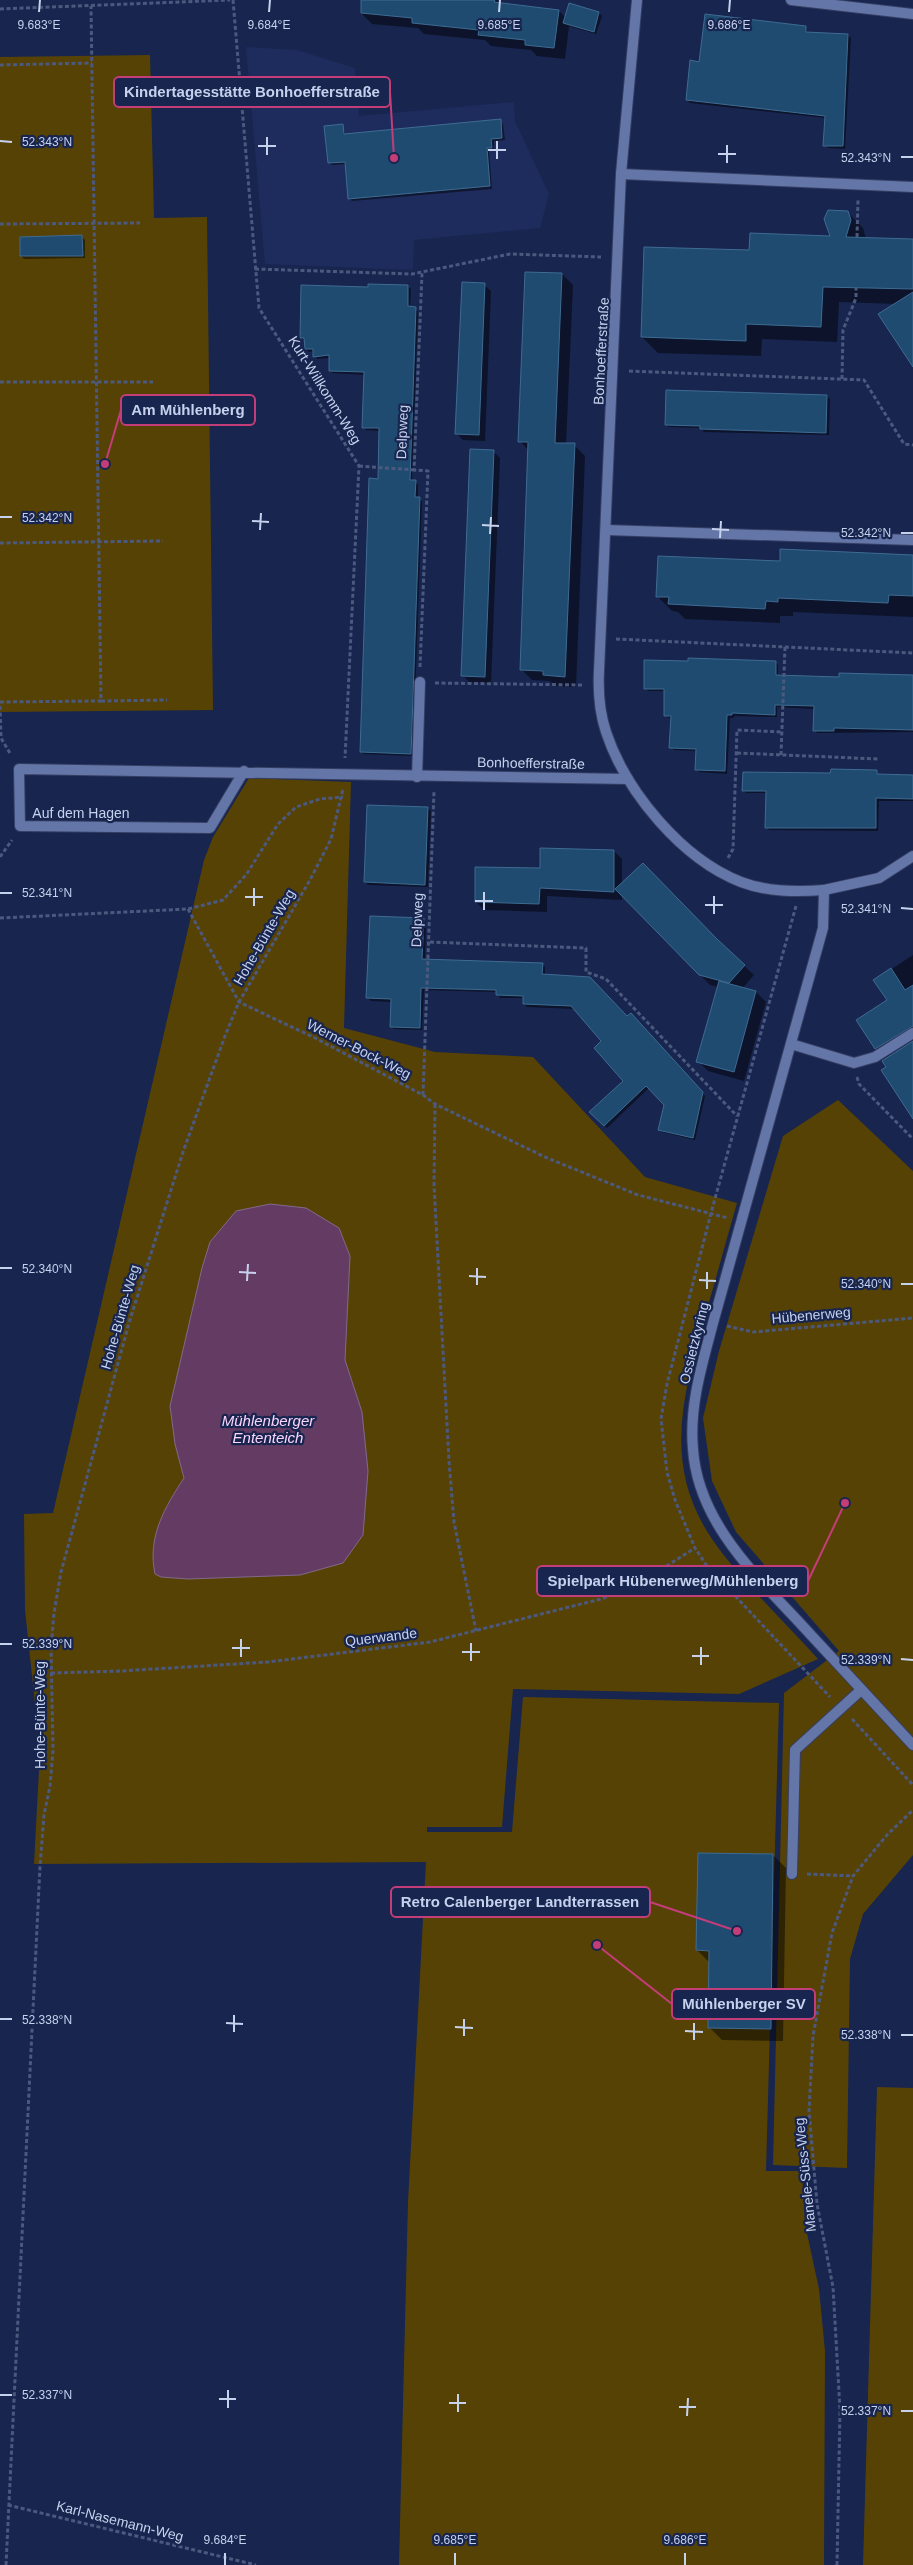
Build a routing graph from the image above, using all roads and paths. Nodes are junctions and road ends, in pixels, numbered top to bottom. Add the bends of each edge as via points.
1 (231, 0) edge
2 (637, 0) edge
3 (791, 0) edge
4 (91, 6) junction
5 (0, 9) edge
6 (913, 14) edge
7 (92, 63) junction
8 (0, 65) edge
9 (622, 174) junction
10 (858, 185) junction
11 (913, 188) edge
12 (94, 223) junction
13 (140, 223) dead end
14 (0, 224) edge
15 (857, 237) dead end
16 (619, 258) junction
17 (255, 269) junction
18 (422, 273) junction
19 (856, 288) dead end
20 (613, 370) junction
21 (842, 379) junction
22 (0, 382) edge
23 (96, 382) junction
24 (153, 382) dead end
25 (913, 445) edge
26 (359, 466) junction
27 (414, 470) junction
28 (606, 530) junction
29 (163, 540) dead end
30 (913, 540) edge
31 (98, 542) junction
32 (0, 543) edge
33 (601, 638) junction
34 (785, 647) junction
35 (913, 653) edge
36 (420, 682) junction
37 (598, 685) junction
38 (167, 700) dead end
39 (101, 701) junction
40 (0, 702) edge
41 (0, 706) edge
42 (783, 732) junction
43 (737, 753) junction
44 (781, 755) junction
45 (878, 759) dead end
46 (18, 769) junction
47 (244, 771) junction
48 (344, 775) junction
49 (417, 777) junction
50 (434, 777) junction
51 (628, 778) junction
52 (343, 797) junction
53 (20, 826) junction
54 (913, 856) edge
55 (0, 857) edge
56 (721, 872) junction
57 (824, 890) junction
58 (800, 892) junction
59 (188, 909) junction
60 (0, 918) edge
61 (430, 942) junction
62 (239, 1002) junction
63 (913, 1033) edge
64 (791, 1044) junction
65 (854, 1063) junction
66 (423, 1095) junction
67 (435, 1104) junction
68 (737, 1117) junction
69 (913, 1139) edge
70 (711, 1213) junction
71 (740, 1221) junction
72 (913, 1318) edge
73 (712, 1323) junction
74 (695, 1548) junction
75 (476, 1631) junction
76 (51, 1673) junction
77 (861, 1690) junction
78 (841, 1708) junction
79 (913, 1745) edge
80 (913, 1785) edge
81 (913, 1810) edge
82 (792, 1874) joint
83 (853, 1876) junction
84 (8, 2505) junction
85 (6, 2565) edge
86 (256, 2565) edge
87 (837, 2565) edge

1 - 4 path
1 - 17 path, Kurt-Willkomm-Weg
2 - 9 street, Bonhoefferstraße
3 - 6 street
4 - 5 path
4 - 7 path
7 - 8 path
7 - 12 path
9 - 10 street
9 - 16 street, Bonhoefferstraße
10 - 11 street
10 - 15 path
12 - 13 path
12 - 14 path
12 - 23 path
16 - 18 path via 510,254
16 - 20 street, Bonhoefferstraße
17 - 18 path
17 - 26 path, Kurt-Willkomm-Weg via 259,308
18 - 27 path, Delpweg
19 - 21 path via 856,298 843,330
20 - 21 path
20 - 28 street, Bonhoefferstraße
21 - 25 path via 864,380 904,444
22 - 23 path
23 - 24 path
23 - 31 path
26 - 27 path
26 - 48 path
27 - 36 path, Delpweg via 428,471
28 - 30 street
28 - 33 street, Bonhoefferstraße
29 - 31 path
31 - 32 path
31 - 39 path
33 - 34 path
33 - 37 street, Bonhoefferstraße
34 - 35 path
34 - 42 path
36 - 37 path
36 - 49 street
37 - 51 street, Bonhoefferstraße via 606,732
38 - 39 path
39 - 40 path
41 - 46 path via 1,738
42 - 43 path via 737,730
42 - 44 path
43 - 44 path
43 - 56 path via 733,849
44 - 45 path
46 - 47 street
46 - 53 street, Auf dem Hagen
47 - 48 street
47 - 53 street, Auf dem Hagen via 210,828
48 - 49 street
48 - 52 path
49 - 50 street
50 - 51 street, Bonhoefferstraße
50 - 61 path, Delpweg
51 - 56 street, Bonhoefferstraße via 676,839 709,867
52 - 59 path via 320,799 296,807 278,824 246,876 224,900
52 - 62 path, Hohe-Bünte-Weg via 331,839
53 - 55 path
54 - 57 street via 880,878
56 - 58 street, Bonhoefferstraße via 741,882
57 - 58 street, Bonhoefferstraße
57 - 64 street, Ossietzkyring via 823,928
58 - 68 path
59 - 60 path
59 - 62 path
61 - 66 path, Delpweg
61 - 68 path via 586,948 586,972 606,979
62 - 66 path, Werner-Bock-Weg
62 - 76 path, Hohe-Bünte-Weg via 183,1152 126,1332 61,1572 54,1613
63 - 65 street via 875,1057
64 - 65 street
64 - 71 street, Ossietzkyring
65 - 69 path via 859,1084
66 - 67 path, Werner-Bock-Weg
67 - 70 path, Werner-Bock-Weg via 545,1157 638,1195
67 - 75 path via 434,1185 449,1461 454,1522
68 - 70 path
70 - 71 path, Werner-Bock-Weg
70 - 74 path via 661,1419 667,1472
71 - 73 street, Ossietzkyring
72 - 73 path, Hübenerweg via 753,1332
73 - 77 street, Ossietzkyring via 692,1418 693,1451 706,1504 738,1555
74 - 75 path, Querwande via 636,1586 564,1610
74 - 78 path via 707,1566
75 - 76 path, Querwande via 430,1642 268,1662
76 - 84 path, Hohe-Bünte-Weg via 53,1751 40,1866
77 - 78 street
77 - 79 street, Ossietzkyring
78 - 80 path
78 - 82 street via 795,1750
81 - 83 path, Manele-Süss-Weg
82 - 83 path
83 - 87 path, Manele-Süss-Weg via 832,1933 814,2036 809,2111 817,2204 833,2296 840,2410
84 - 85 path, Hohe-Bünte-Weg
84 - 86 path, Karl-Nasemann-Weg

